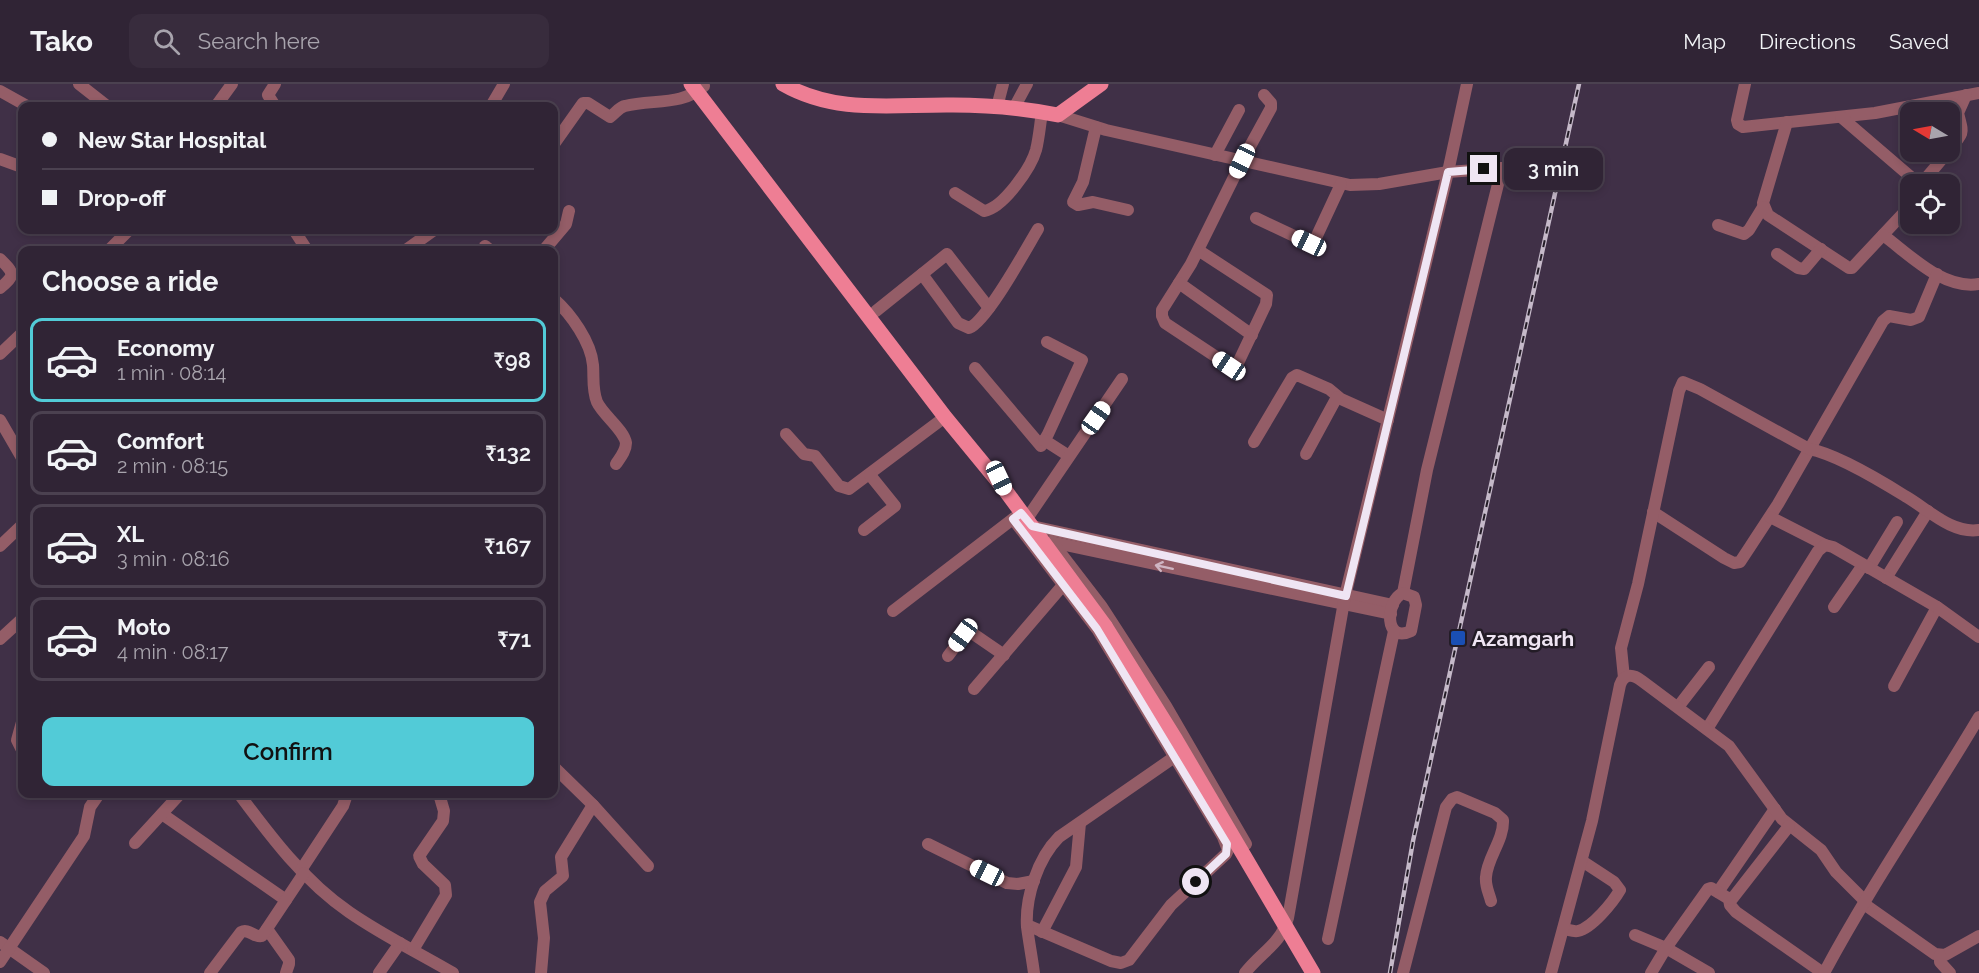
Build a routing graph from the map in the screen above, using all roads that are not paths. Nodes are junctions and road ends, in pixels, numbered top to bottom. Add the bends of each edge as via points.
1 (79, 84) edge
2 (232, 84) edge
3 (275, 84) edge
4 (504, 84) edge
5 (783, 84) edge
6 (1003, 84) edge
7 (1026, 84) edge
8 (1101, 84) edge
9 (1467, 84) edge
10 (1744, 84) edge
11 (699, 87) edge
12 (0, 91) edge
13 (1973, 94) edge
14 (1264, 95) dead end
15 (20, 102) edge
16 (102, 102) edge
17 (219, 102) edge
18 (272, 102) edge
19 (493, 102) edge
20 (997, 107) junction
21 (1014, 108) junction
22 (1239, 110) dead end
23 (1960, 110) edge
24 (1050, 114) junction
25 (1841, 117) junction
26 (1960, 118) edge
27 (1787, 122) junction
28 (1096, 128) junction
29 (1960, 135) edge
30 (558, 138) edge
31 (1215, 155) junction
32 (0, 159) edge
33 (1242, 161) junction
34 (1939, 162) edge
35 (18, 166) edge
36 (1528, 166) dead end
37 (1502, 168) junction
38 (1448, 172) junction
39 (1908, 174) edge
40 (1929, 174) edge
41 (1341, 184) junction
42 (955, 193) dead end
43 (1763, 207) junction
44 (1128, 210) dead end
45 (569, 211) dead end
46 (1900, 217) edge
47 (1256, 218) dead end
48 (1718, 225) dead end
49 (1038, 229) dead end
50 (558, 233) edge
51 (125, 234) edge
52 (428, 234) edge
53 (558, 234) edge
54 (1883, 235) junction
55 (113, 246) edge
56 (412, 246) edge
57 (547, 246) edge
58 (1821, 249) junction
59 (1198, 250) junction
60 (1777, 254) dead end
61 (0, 259) edge
62 (922, 274) junction
63 (1937, 274) junction
64 (1179, 283) junction
65 (1979, 284) edge
66 (0, 288) edge
67 (558, 303) edge
68 (989, 308) junction
69 (876, 311) junction
70 (1252, 335) junction
71 (18, 337) edge
72 (1047, 342) dead end
73 (0, 353) edge
74 (975, 369) dead end
75 (1122, 379) dead end
76 (1337, 397) junction
77 (945, 417) junction
78 (0, 420) edge
79 (1388, 420) junction
80 (786, 434) dead end
81 (1044, 440) junction
82 (1254, 442) dead end
83 (1809, 449) junction
84 (18, 451) edge
85 (1306, 454) dead end
86 (1069, 456) junction
87 (616, 464) dead end
88 (870, 475) junction
89 (1005, 490) junction
90 (1928, 511) junction
91 (1653, 512) junction
92 (1770, 517) junction
93 (1023, 519) junction
94 (1897, 522) dead end
95 (18, 528) edge
96 (864, 530) dead end
97 (1979, 530) edge
98 (3, 538) edge
99 (1047, 541) junction
100 (1825, 545) junction
101 (1866, 566) junction
102 (1886, 578) junction
103 (1064, 584) junction
104 (1403, 593) junction
105 (1345, 600) junction
106 (1834, 607) dead end
107 (1937, 607) junction
108 (1392, 609) junction
109 (893, 611) dead end
110 (18, 623) edge
111 (1394, 631) junction
112 (1979, 637) edge
113 (0, 639) edge
114 (1004, 655) junction
115 (948, 656) dead end
116 (1709, 667) dead end
117 (1624, 678) junction
118 (1894, 686) dead end
119 (974, 689) dead end
120 (1678, 707) junction
121 (1979, 717) edge
122 (1707, 729) junction
123 (1173, 758) junction
124 (558, 771) edge
125 (96, 798) edge
126 (176, 798) edge
127 (242, 798) edge
128 (347, 798) edge
129 (439, 798) edge
130 (593, 805) junction
131 (1775, 809) junction
132 (162, 814) junction
133 (1080, 823) junction
134 (1789, 826) junction
135 (135, 843) dead end
136 (928, 844) dead end
137 (1582, 861) junction
138 (648, 866) dead end
139 (303, 871) junction
140 (1034, 881) junction
141 (1724, 895) junction
142 (286, 900) junction
143 (1491, 901) dead end
144 (1864, 903) junction
145 (1288, 918) junction
146 (1027, 925) junction
147 (267, 929) junction
148 (1564, 929) junction
149 (1042, 932) junction
150 (1635, 935) dead end
151 (1979, 936) edge
152 (1328, 939) dead end
153 (400, 943) junction
154 (4, 946) edge
155 (1666, 948) junction
156 (413, 950) junction
157 (1940, 955) junction
158 (1129, 960) junction
159 (0, 962) edge
160 (44, 973) edge
161 (210, 973) edge
162 (286, 973) edge
163 (378, 973) edge
164 (453, 973) edge
165 (541, 973) edge
166 (1034, 973) edge
167 (1131, 973) edge
168 (1245, 973) edge
169 (1313, 973) edge
170 (1403, 973) edge
171 (1551, 973) edge
172 (1651, 973) edge
173 (1709, 973) edge
174 (1823, 973) edge
175 (1950, 973) edge

1 - 16 street
2 - 17 street
3 - 18 street via 268,95
4 - 19 street
5 - 20 main road via 817,100 846,105
6 - 20 street
7 - 21 street
8 - 24 main road
9 - 38 street
10 - 27 street via 1738,124 1743,127
11 - 30 street via 678,100 623,106 610,117 583,103
11 - 69 main road
11 - 77 main road
12 - 15 street
13 - 23 street
13 - 25 street
14 - 33 street via 1271,108
20 - 21 main road
21 - 24 main road
22 - 31 street
24 - 28 street
24 - 42 street via 1019,183 1003,199 984,211
25 - 27 street
25 - 39 street
26 - 29 street
27 - 43 street
28 - 31 street
28 - 44 street via 1083,182 1073,202
31 - 33 street
32 - 35 street
33 - 41 street
33 - 59 street
34 - 40 street
36 - 37 street
37 - 38 street
37 - 104 street via 1427,470
38 - 41 street via 1367,185
38 - 79 street
41 - 47 street via 1314,242
43 - 48 street via 1744,234
43 - 58 street via 1768,215
45 - 50 street via 566,224
46 - 54 street
49 - 68 street
51 - 55 street
52 - 56 street
53 - 57 street
54 - 58 street via 1852,268
54 - 63 street
58 - 60 street via 1804,269
59 - 64 street
59 - 70 street via 1267,295 1268,302
61 - 66 street via 12,275
62 - 68 street via 947,254
62 - 68 street via 961,326 975,326
62 - 69 street
63 - 65 street
63 - 83 street via 1919,317 1911,320 1889,316 1883,321
64 - 70 street
64 - 70 street via 1162,310 1165,323 1233,368
67 - 87 street via 570,314 591,355 598,405 625,440 625,450
69 - 89 main road via 993,465
71 - 73 street
72 - 81 street via 1082,360
74 - 81 street via 1041,446
75 - 86 street
76 - 79 street
76 - 82 street via 1323,386 1295,375
76 - 85 street
77 - 88 street
77 - 89 main road
78 - 84 street
79 - 105 street
80 - 88 street via 804,454 815,456 842,488 849,489
81 - 86 street
83 - 90 street via 1827,454
83 - 91 street via 1683,382
83 - 92 street
86 - 93 street
88 - 96 street via 895,506
89 - 93 main road
90 - 97 street via 1961,530
90 - 102 street
91 - 92 street via 1734,563 1740,562
91 - 117 street via 1621,648
92 - 100 street
93 - 99 main road
93 - 103 street
93 - 105 street
93 - 109 street
94 - 101 street
95 - 98 street
105 -> 99 street
99 - 145 street via 1096,599 1166,706
99 - 169 main road, bridge via 1176,741
100 - 101 street
100 - 122 street
101 - 102 street
101 - 106 street
102 - 107 street
103 - 114 street
103 - 123 street via 1097,629
104 - 108 street
104 - 111 street via 1414,597 1413,624 1405,634
105 - 108 street
105 - 145 street
107 - 112 street
107 - 118 street
108 - 111 street via 1389,622
110 - 113 street
111 - 152 street
114 - 115 street via 969,631
114 - 119 street
116 - 120 street
117 - 120 street via 1637,677
117 - 137 street
120 - 122 street
121 - 144 street
122 - 131 street via 1729,746
123 - 133 street
123 - 158 street via 1228,850 1171,905
124 - 130 street
125 - 154 street via 90,807 84,836
126 - 132 street
127 - 139 street
128 - 139 street
129 - 156 street via 443,821 418,856 445,885 446,895
130 - 138 street
130 - 165 street via 561,857 561,880 542,896
131 - 134 street
131 - 141 street
132 - 135 street
132 - 142 street
133 - 140 street via 1052,844
133 - 149 street via 1076,867
134 - 141 street via 1738,893 1732,899
134 - 144 street via 1821,850
136 - 140 street via 1006,883
137 - 148 street
137 - 148 street via 1620,890 1587,927 1577,931
139 - 142 street
139 - 153 street via 349,912
140 - 146 street
141 - 155 street via 1708,889
141 - 174 street via 1736,912
142 - 147 street
143 - 170 street via 1486,874 1503,820 1456,797 1446,807
144 - 157 street
144 - 174 street
145 - 168 street via 1278,941
146 - 149 street
146 - 166 street
147 - 161 street via 260,937 241,932
147 - 162 street via 289,960
148 - 171 street
149 - 158 street via 1111,961
150 - 155 street
151 - 157 street
153 - 156 street
153 - 163 street
154 - 159 street
154 - 160 street
155 - 172 street
155 - 173 street
156 - 164 street
157 - 175 street via 1940,962
158 - 167 street

